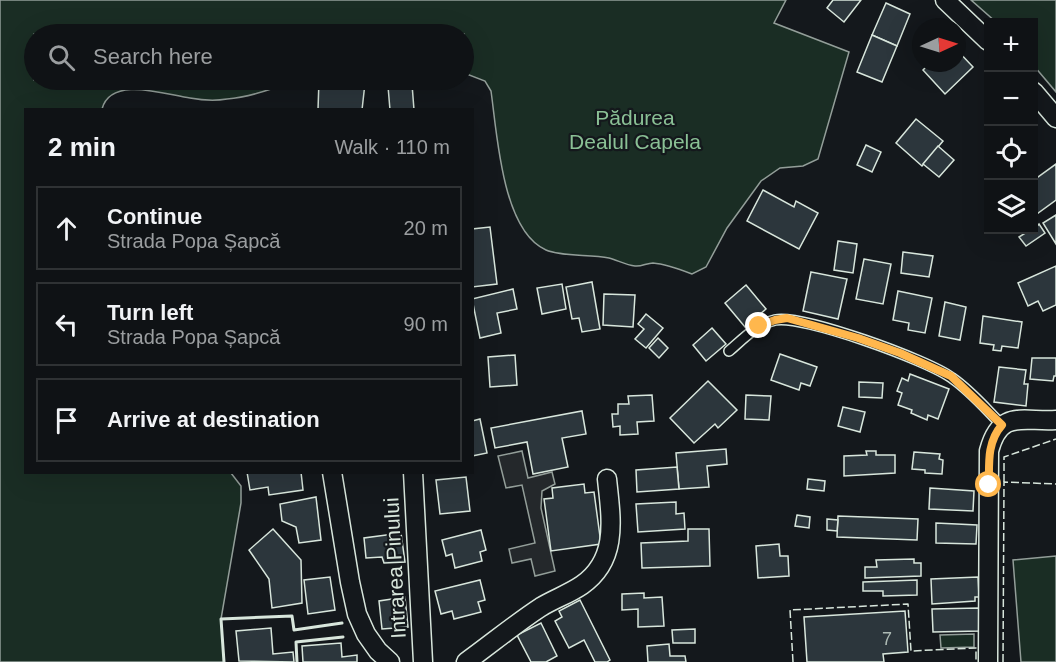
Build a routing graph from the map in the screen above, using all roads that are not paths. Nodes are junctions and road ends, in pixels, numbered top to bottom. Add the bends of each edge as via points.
1 (945, 0) edge
2 (984, 37) edge
3 (1038, 97) edge
4 (1056, 118) edge
5 (729, 351) dead end
6 (1056, 420) edge
7 (1002, 425) junction
8 (332, 474) edge
9 (413, 474) edge
10 (607, 479) dead end
11 (390, 662) edge
12 (423, 662) edge
13 (466, 662) edge
14 (988, 662) edge

1 - 2 street
3 - 4 street
5 - 7 lane via 759,326 787,318 869,341 951,376
6 - 7 street via 1017,419
7 - 14 street via 989,451
8 - 11 street via 357,614 366,634
9 - 12 street, Intrarea Pinului
10 - 13 street via 612,528 610,543 597,571 583,585 541,608

